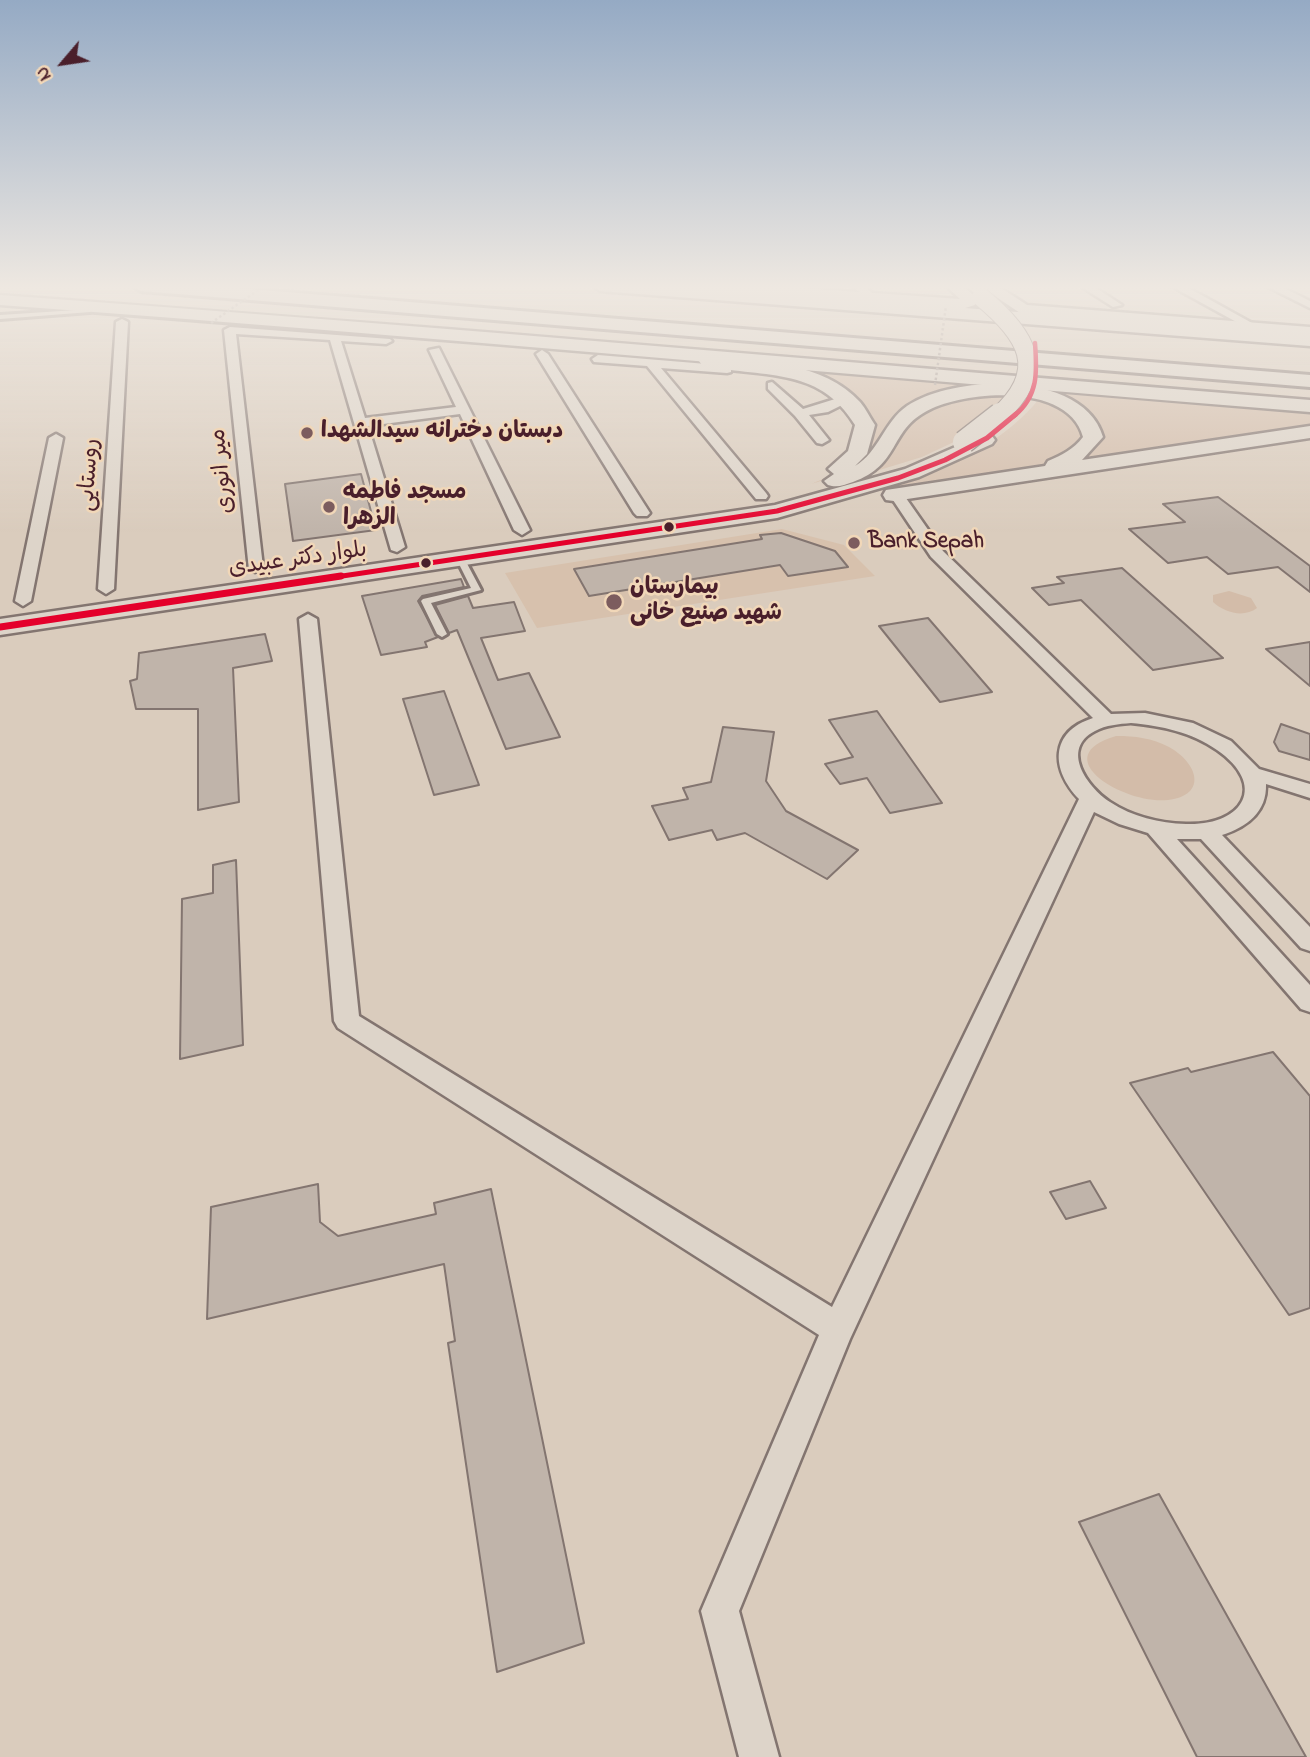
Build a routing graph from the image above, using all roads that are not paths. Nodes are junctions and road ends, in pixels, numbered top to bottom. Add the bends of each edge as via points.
1 (121, 368) edge
2 (234, 368) edge
3 (344, 368) edge
4 (443, 368) edge
5 (551, 368) edge
6 (655, 368) edge
7 (714, 368) edge
8 (750, 368) edge
9 (795, 368) edge
10 (1028, 368) edge
11 (1150, 368) edge
12 (727, 369) dead end
13 (1310, 381) edge
14 (772, 386) dead end
15 (854, 405) junction
16 (1310, 406) edge
17 (463, 410) junction
18 (800, 413) junction
19 (360, 423) junction
20 (1310, 432) edge
21 (56, 438) dead end
22 (822, 440) dead end
23 (974, 441) junction
24 (1009, 478) junction
25 (788, 493) junction
26 (896, 494) junction
27 (642, 513) junction
28 (522, 530) junction
29 (397, 547) junction
30 (460, 558) junction
31 (255, 567) junction
32 (106, 589) junction
33 (23, 601) junction
34 (0, 604) edge
35 (308, 618) dead end
36 (0, 627) edge
37 (442, 634) dead end
38 (1106, 720) junction
39 (1251, 773) junction
40 (1310, 791) edge
41 (1090, 798) junction
42 (1154, 828) junction
43 (1206, 832) junction
44 (1310, 942) edge
45 (1310, 1002) edge
46 (838, 1329) junction
47 (760, 1757) edge

1 - 32 street, روستایی
2 - 31 street, میر انوری
3 - 19 street
4 - 17 street
5 - 27 street
6 - 25 street
7 - 12 street
8 - 15 main road via 823,383
9 - 16 main road
10 - 23 main road, bridge via 1024,387 1013,404
11 - 13 highway
14 - 18 street
15 - 18 street
15 - 25 main road via 865,425 857,454
17 - 19 street
17 - 28 street
18 - 22 street
19 - 29 street
20 - 24 main road
21 - 33 street
23 - 25 main road, بلوار دکتر عبیدی via 903,468
23 - 25 main road, بلوار دکتر عبیدی via 912,473
24 - 25 main road via 1074,458 1093,437 1091,424 1072,407 1042,396 1014,390 965,393 916,409 892,431 875,461 855,474
24 - 26 main road
25 - 26 main road
25 - 27 main road, بلوار دکتر عبیدی
25 - 30 main road, بلوار دکتر عبیدی
26 - 38 street via 937,554
27 - 28 main road, بلوار دکتر عبیدی
28 - 29 main road, بلوار دکتر عبیدی
29 - 31 main road, بلوار دکتر عبیدی
30 - 36 main road, بلوار دکتر عبیدی
30 - 37 lane via 476,590 426,601
31 - 32 main road, بلوار دکتر عبیدی
32 - 33 main road, بلوار دکتر عبیدی
33 - 34 main road, بلوار دکتر عبیدی
35 - 46 street via 347,1021
38 - 39 street via 1131,717 1188,727 1236,755
38 - 41 street via 1084,728 1070,741 1066,759 1073,778
39 - 40 street
39 - 43 street via 1257,793 1251,811 1234,825
41 - 42 street via 1114,814
41 - 46 street
42 - 43 street
42 - 45 street
43 - 44 street
46 - 47 street via 720,1611

